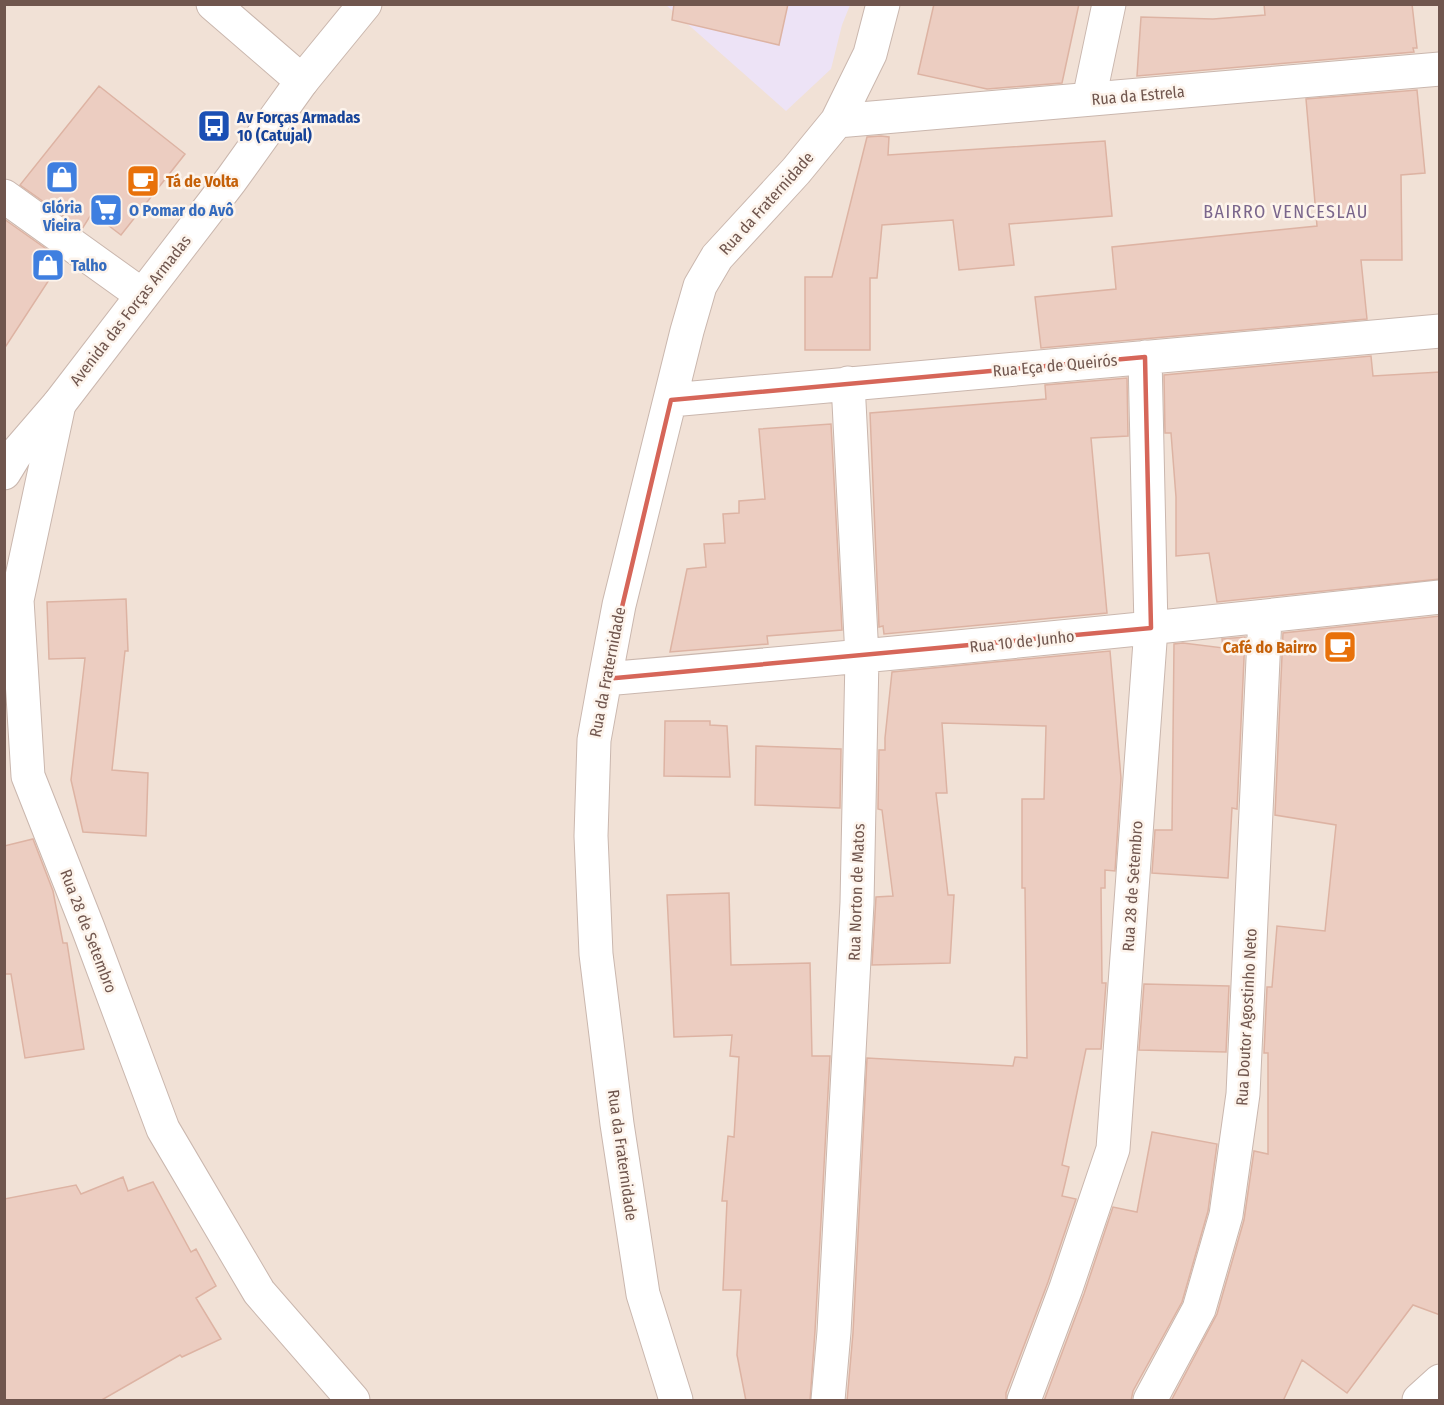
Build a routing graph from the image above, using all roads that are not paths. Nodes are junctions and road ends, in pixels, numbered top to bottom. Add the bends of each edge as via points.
1 (213, 4) edge
2 (366, 4) edge
3 (883, 4) edge
4 (1109, 4) edge
5 (1440, 69) edge
6 (302, 81) junction
7 (1089, 99) junction
8 (837, 121) junction
9 (4, 196) edge
10 (142, 295) junction
11 (1440, 331) edge
12 (1145, 357) junction
13 (848, 383) junction
14 (671, 400) junction
15 (59, 404) junction
16 (4, 473) edge
17 (1440, 597) edge
18 (1265, 616) junction
19 (1151, 628) junction
20 (862, 657) junction
21 (605, 679) junction
22 (1440, 1381) edge
23 (353, 1401) edge
24 (676, 1401) edge
25 (828, 1401) edge
26 (1024, 1401) edge
27 (1150, 1401) edge
28 (1419, 1401) edge

1 - 6 street
2 - 6 street, Avenida das Forças Armadas
3 - 8 street, Rua da Fraternidade via 870,54
4 - 7 street
5 - 7 street, Rua da Estrela
6 - 10 street, Avenida das Forças Armadas
7 - 8 street, Rua da Estrela
8 - 14 street, Rua da Fraternidade via 717,257 700,286
9 - 10 street
10 - 15 street, Avenida das Forças Armadas
11 - 12 street, Rua Eça de Queirós
12 - 13 street, Rua Eça de Queirós
12 - 19 street, Rua 28 de Setembro
13 - 14 street, Rua Eça de Queirós
13 - 20 street, Rua Norton de Matos
14 - 21 street, Rua da Fraternidade
15 - 16 street, Avenida das Forças Armadas
15 - 23 street, Rua 28 de Setembro via 17,600 28,776 163,1129 259,1292
17 - 18 street, Rua 10 de Junho
18 - 19 street, Rua 10 de Junho
18 - 27 street, Rua Doutor Agostinho Neto via 1243,1094 1227,1204 1199,1309
19 - 20 street, Rua 10 de Junho
19 - 26 street, Rua 28 de Setembro via 1113,1149
20 - 21 street, Rua 10 de Junho
20 - 25 street, Rua Norton de Matos via 857,903
21 - 24 street, Rua da Fraternidade via 594,740 591,836 596,954 643,1294
22 - 28 street

